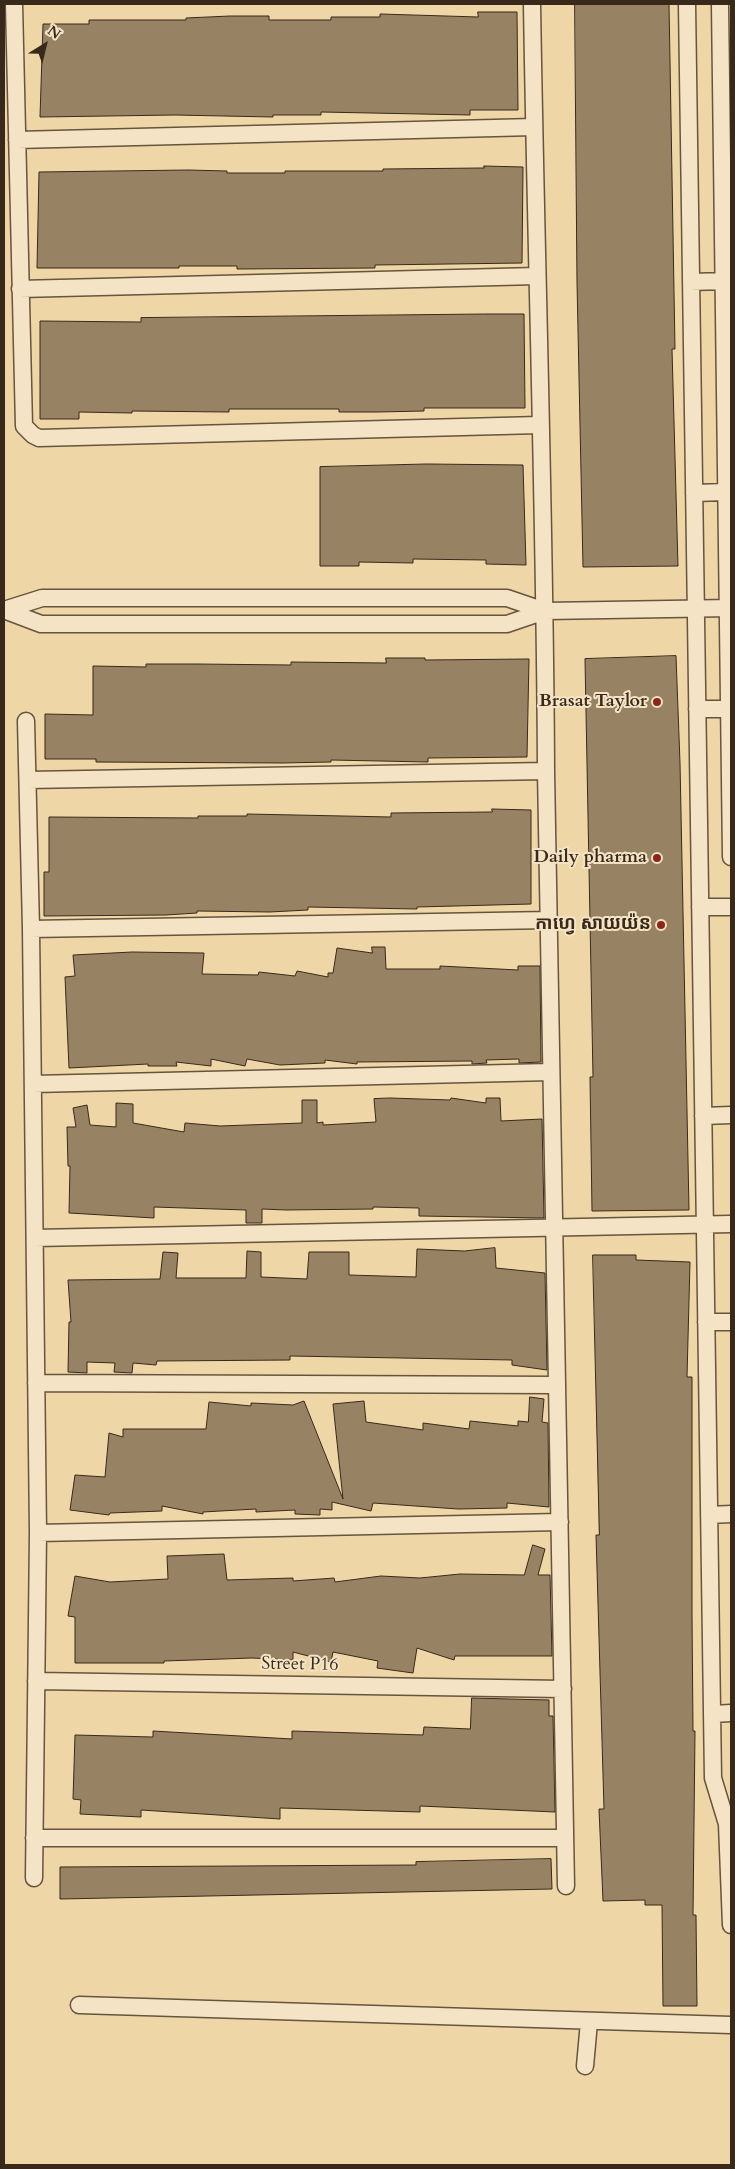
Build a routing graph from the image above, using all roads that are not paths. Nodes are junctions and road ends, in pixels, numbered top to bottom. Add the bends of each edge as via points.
1 (14, 4) edge
2 (532, 4) edge
3 (688, 4) edge
4 (720, 4) edge
5 (534, 127) junction
6 (16, 140) junction
7 (537, 276) junction
8 (724, 281) junction
9 (691, 282) junction
10 (20, 289) junction
11 (539, 425) junction
12 (726, 492) junction
13 (694, 493) junction
14 (112, 597) junction
15 (243, 597) junction
16 (696, 608) junction
17 (730, 608) edge
18 (4, 610) edge
19 (545, 611) junction
20 (244, 624) junction
21 (113, 625) junction
22 (698, 709) junction
23 (729, 709) junction
24 (26, 721) dead end
25 (546, 771) junction
26 (28, 780) junction
27 (731, 858) edge
28 (700, 907) junction
29 (731, 907) edge
30 (549, 920) junction
31 (30, 930) junction
32 (551, 1072) junction
33 (32, 1084) junction
34 (703, 1116) junction
35 (731, 1116) edge
36 (731, 1224) edge
37 (705, 1225) junction
38 (554, 1229) junction
39 (35, 1238) junction
40 (706, 1322) junction
41 (731, 1322) edge
42 (36, 1383) junction
43 (557, 1385) junction
44 (731, 1514) edge
45 (709, 1515) junction
46 (560, 1522) junction
47 (38, 1533) junction
48 (36, 1681) junction
49 (563, 1690) junction
50 (731, 1713) edge
51 (712, 1714) junction
52 (730, 1820) edge
53 (34, 1838) junction
54 (565, 1838) junction
55 (34, 1878) dead end
56 (566, 1886) dead end
57 (731, 1926) edge
58 (79, 2006) dead end
59 (589, 2022) junction
60 (731, 2025) edge
61 (585, 2066) dead end

1 - 6 street
2 - 5 street
3 - 9 street
4 - 8 street
5 - 6 street
5 - 7 street
6 - 10 street
7 - 10 street
7 - 11 street
8 - 9 street
8 - 12 street
9 - 13 street
10 - 11 street via 24,426 39,438
11 - 19 street
12 - 13 street
12 - 17 street
13 - 16 street
14 - 15 street
14 - 18 street via 42,598
14 - 21 street
15 - 19 street via 507,598
15 - 20 street
16 - 17 street
16 - 19 street
16 - 22 street
17 - 23 street
18 - 21 street via 41,624
19 - 20 street via 507,624
19 - 25 street
20 - 21 street
22 - 23 street
22 - 28 street
23 - 27 street
24 - 26 street
25 - 26 street
25 - 30 street
26 - 31 street
28 - 29 street
28 - 34 street
30 - 31 street
30 - 32 street
31 - 33 street
32 - 33 street
32 - 38 street
33 - 39 street
34 - 35 street
34 - 37 street
36 - 37 street
37 - 38 street
37 - 40 street
38 - 39 street
38 - 43 street
39 - 42 street
40 - 41 street
40 - 45 street
42 - 43 street
42 - 47 street
43 - 46 street
44 - 45 street
45 - 51 street
46 - 47 street
46 - 49 street
47 - 48 street
48 - 49 street, Street P16
48 - 53 street
49 - 54 street
50 - 51 street
51 - 52 street via 713,1778
52 - 57 street
53 - 54 street
53 - 55 street
54 - 56 street
58 - 59 street
59 - 60 street
59 - 61 street

